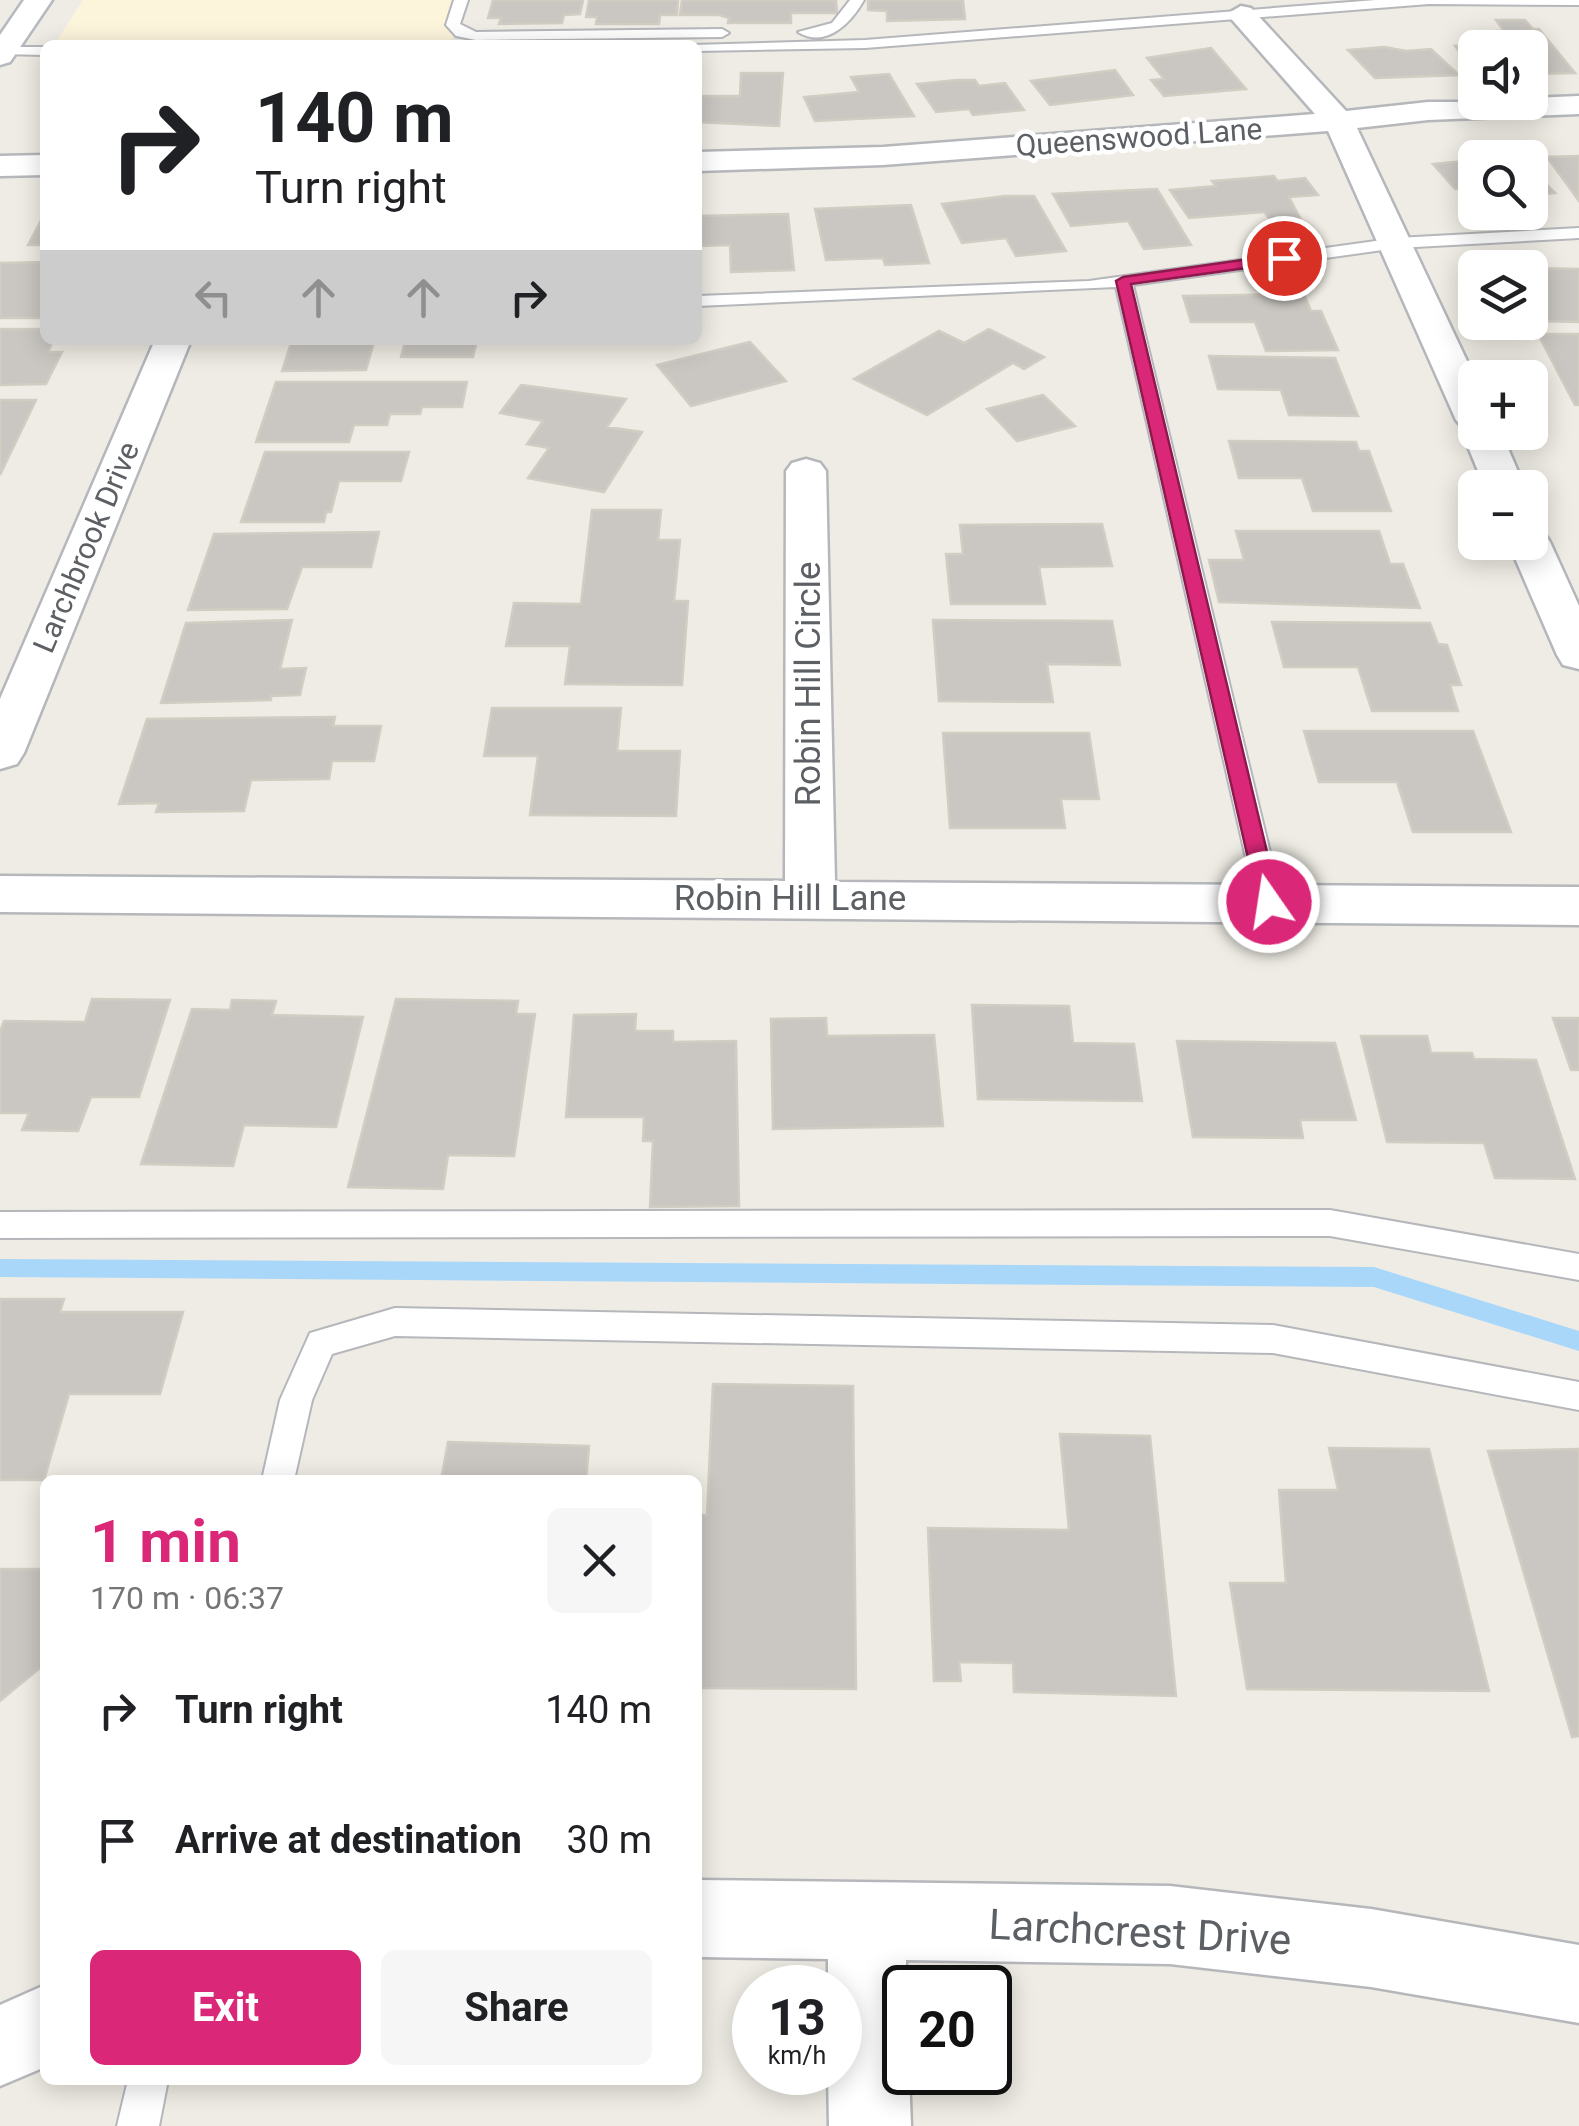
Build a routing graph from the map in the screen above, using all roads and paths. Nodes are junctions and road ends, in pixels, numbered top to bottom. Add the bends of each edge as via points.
1 (38, 0) edge
2 (461, 0) edge
3 (857, 0) edge
4 (1579, 1) edge
5 (1241, 14) junction
6 (702, 47) edge
7 (40, 51) edge
8 (2, 54) edge
9 (1579, 105) edge
10 (1338, 122) junction
11 (702, 162) edge
12 (0, 166) edge
13 (40, 166) edge
14 (1579, 233) edge
15 (1397, 243) junction
16 (1123, 281) junction
17 (702, 301) edge
18 (171, 345) edge
19 (1458, 381) edge
20 (806, 471) dead end
21 (1537, 560) edge
22 (1579, 655) edge
23 (0, 753) edge
24 (0, 894) edge
25 (810, 898) junction
26 (1269, 902) junction
27 (1579, 906) edge
28 (0, 1225) edge
29 (1579, 1267) edge
30 (1579, 1396) edge
31 (279, 1475) edge
32 (702, 1919) edge
33 (866, 1921) junction
34 (1579, 1984) edge
35 (40, 2027) edge
36 (0, 2046) edge
37 (147, 2085) edge
38 (138, 2126) edge
39 (870, 2126) edge

1 - 8 street
2 - 3 lane via 454,25 476,36 831,32
4 - 5 lane via 1429,0
5 - 6 lane via 864,44
5 - 10 street
7 - 8 lane
9 - 10 street, Queenswood Lane
10 - 11 street, Queenswood Lane via 883,156
10 - 15 street
12 - 13 street
14 - 15 lane
15 - 16 lane
15 - 19 street
16 - 17 lane
16 - 26 lane
18 - 23 street, Larchbrook Drive
20 - 25 street, Robin Hill Circle
21 - 22 street
24 - 25 street, Robin Hill Lane
25 - 26 street, Robin Hill Lane
26 - 27 street, Robin Hill Lane
28 - 29 lane via 1330,1224
30 - 31 lane via 1274,1339 395,1322 321,1343 296,1400
32 - 33 street, Larchcrest Drive
33 - 34 street, Larchcrest Drive via 1170,1925 1371,1948
33 - 39 street
35 - 36 street
37 - 38 lane

